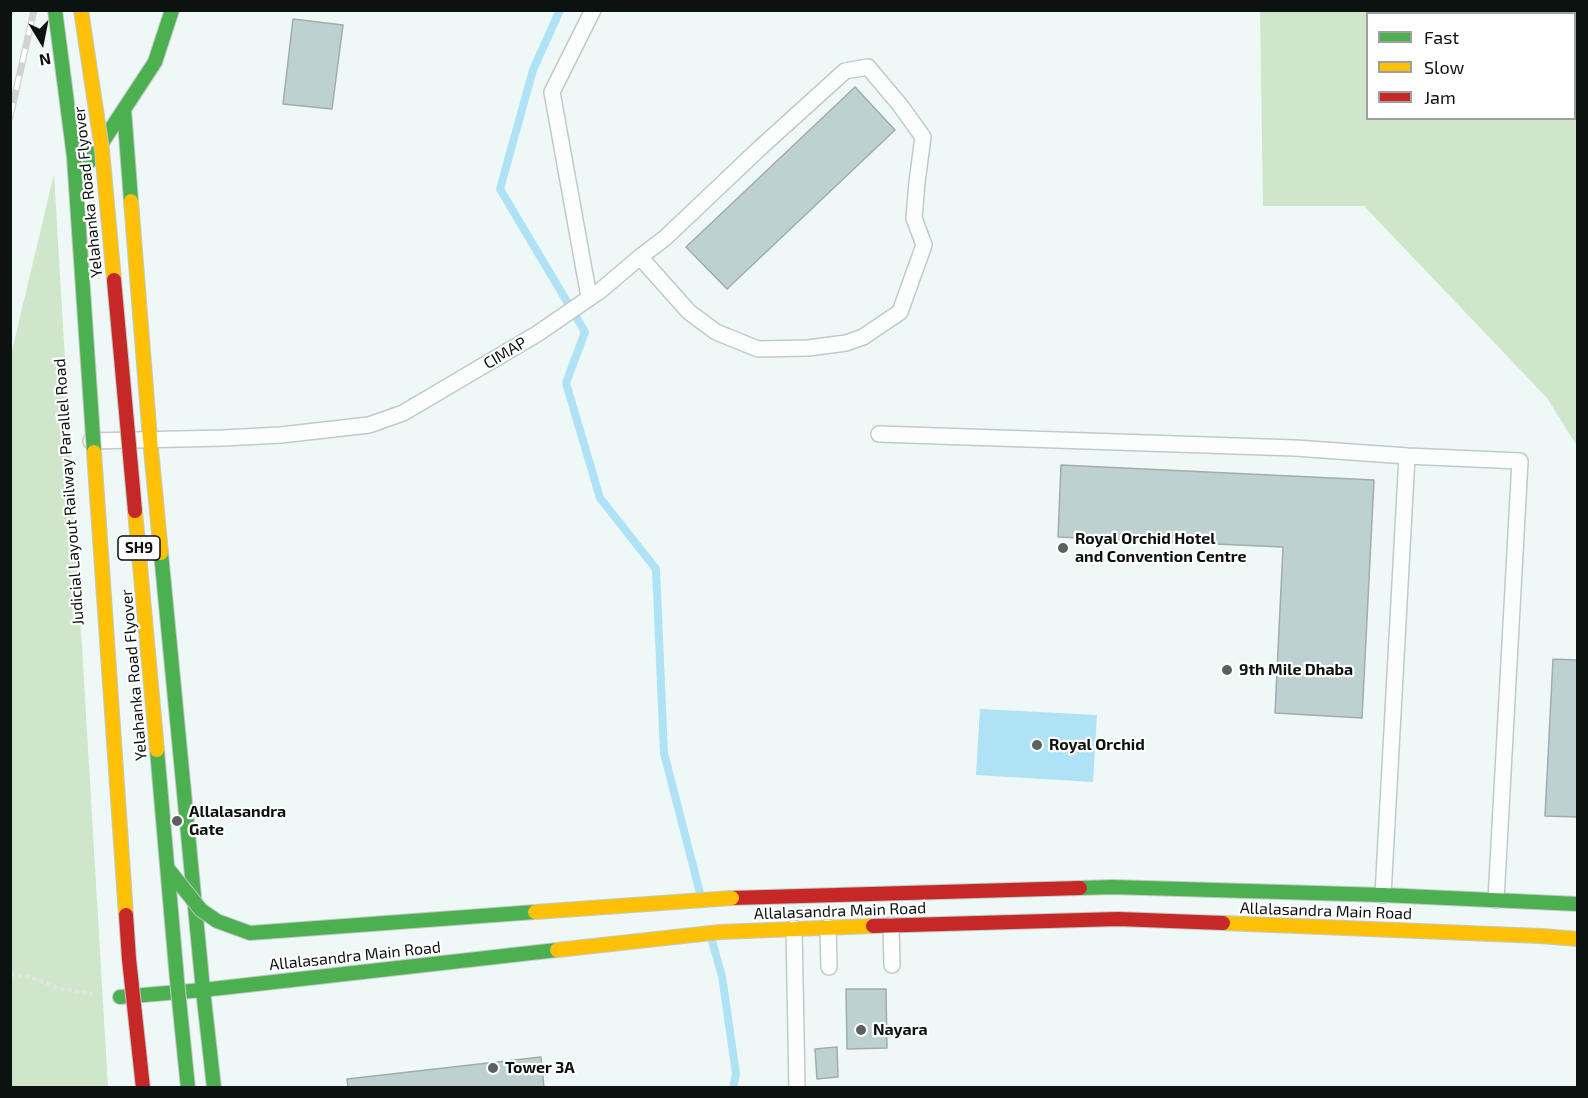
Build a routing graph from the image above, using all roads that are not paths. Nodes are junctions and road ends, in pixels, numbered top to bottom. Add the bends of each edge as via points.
1 (55, 10) edge
2 (81, 10) edge
3 (172, 10) edge
4 (592, 10) edge
5 (124, 110) junction
6 (68, 251) dead end
7 (640, 257) junction
8 (589, 297) junction
9 (72, 326) dead end
10 (879, 434) dead end
11 (150, 439) junction
12 (81, 441) junction
13 (1407, 456) junction
14 (168, 869) junction
15 (1578, 904) edge
16 (1382, 912) junction
17 (758, 913) junction
18 (1495, 917) junction
19 (891, 925) junction
20 (828, 927) junction
21 (794, 928) junction
22 (1578, 939) edge
23 (892, 965) dead end
24 (828, 967) dead end
25 (203, 990) junction
26 (143, 1088) edge
27 (188, 1088) edge
28 (214, 1088) edge
29 (797, 1088) edge

1 - 26 street, Yelahanka Road Flyover / SH9, bridge via 74,157 129,959
2 - 14 street, Yelahanka Road Flyover / SH9, bridge via 102,150
3 - 5 street via 155,62
4 - 8 lane via 552,92
5 - 6 street via 88,164
5 - 11 street
7 - 7 lane, CIMAP via 845,71 868,67 923,137 914,218 924,245 900,312 863,337 808,348 758,349 717,332 689,312
7 - 8 lane, CIMAP
8 - 11 lane, CIMAP via 537,334 449,387 403,413 369,425 281,435
9 - 12 street, Judicial Layout Railway Parallel Road
10 - 13 lane via 1295,448
11 - 12 lane, CIMAP
11 - 25 street
12 - 25 street, Judicial Layout Railway Parallel Road via 120,1002
13 - 16 lane
13 - 18 lane via 1520,461
14 - 17 street, bridge via 201,910 217,921 250,933 732,898
14 - 27 street, Yelahanka Road Flyover / SH9, bridge
15 - 18 street, Allalasandra Main Road
16 - 17 street, Allalasandra Main Road via 1112,887
16 - 18 street, Allalasandra Main Road
16 - 18 street, Allalasandra Main Road
16 - 19 street, Allalasandra Main Road
17 - 21 street, Allalasandra Main Road
17 - 25 street, Allalasandra Main Road via 720,932
18 - 22 street, Allalasandra Main Road
19 - 20 street, Allalasandra Main Road
19 - 23 lane
20 - 21 street, Allalasandra Main Road
20 - 24 lane
21 - 29 lane
25 - 28 street

